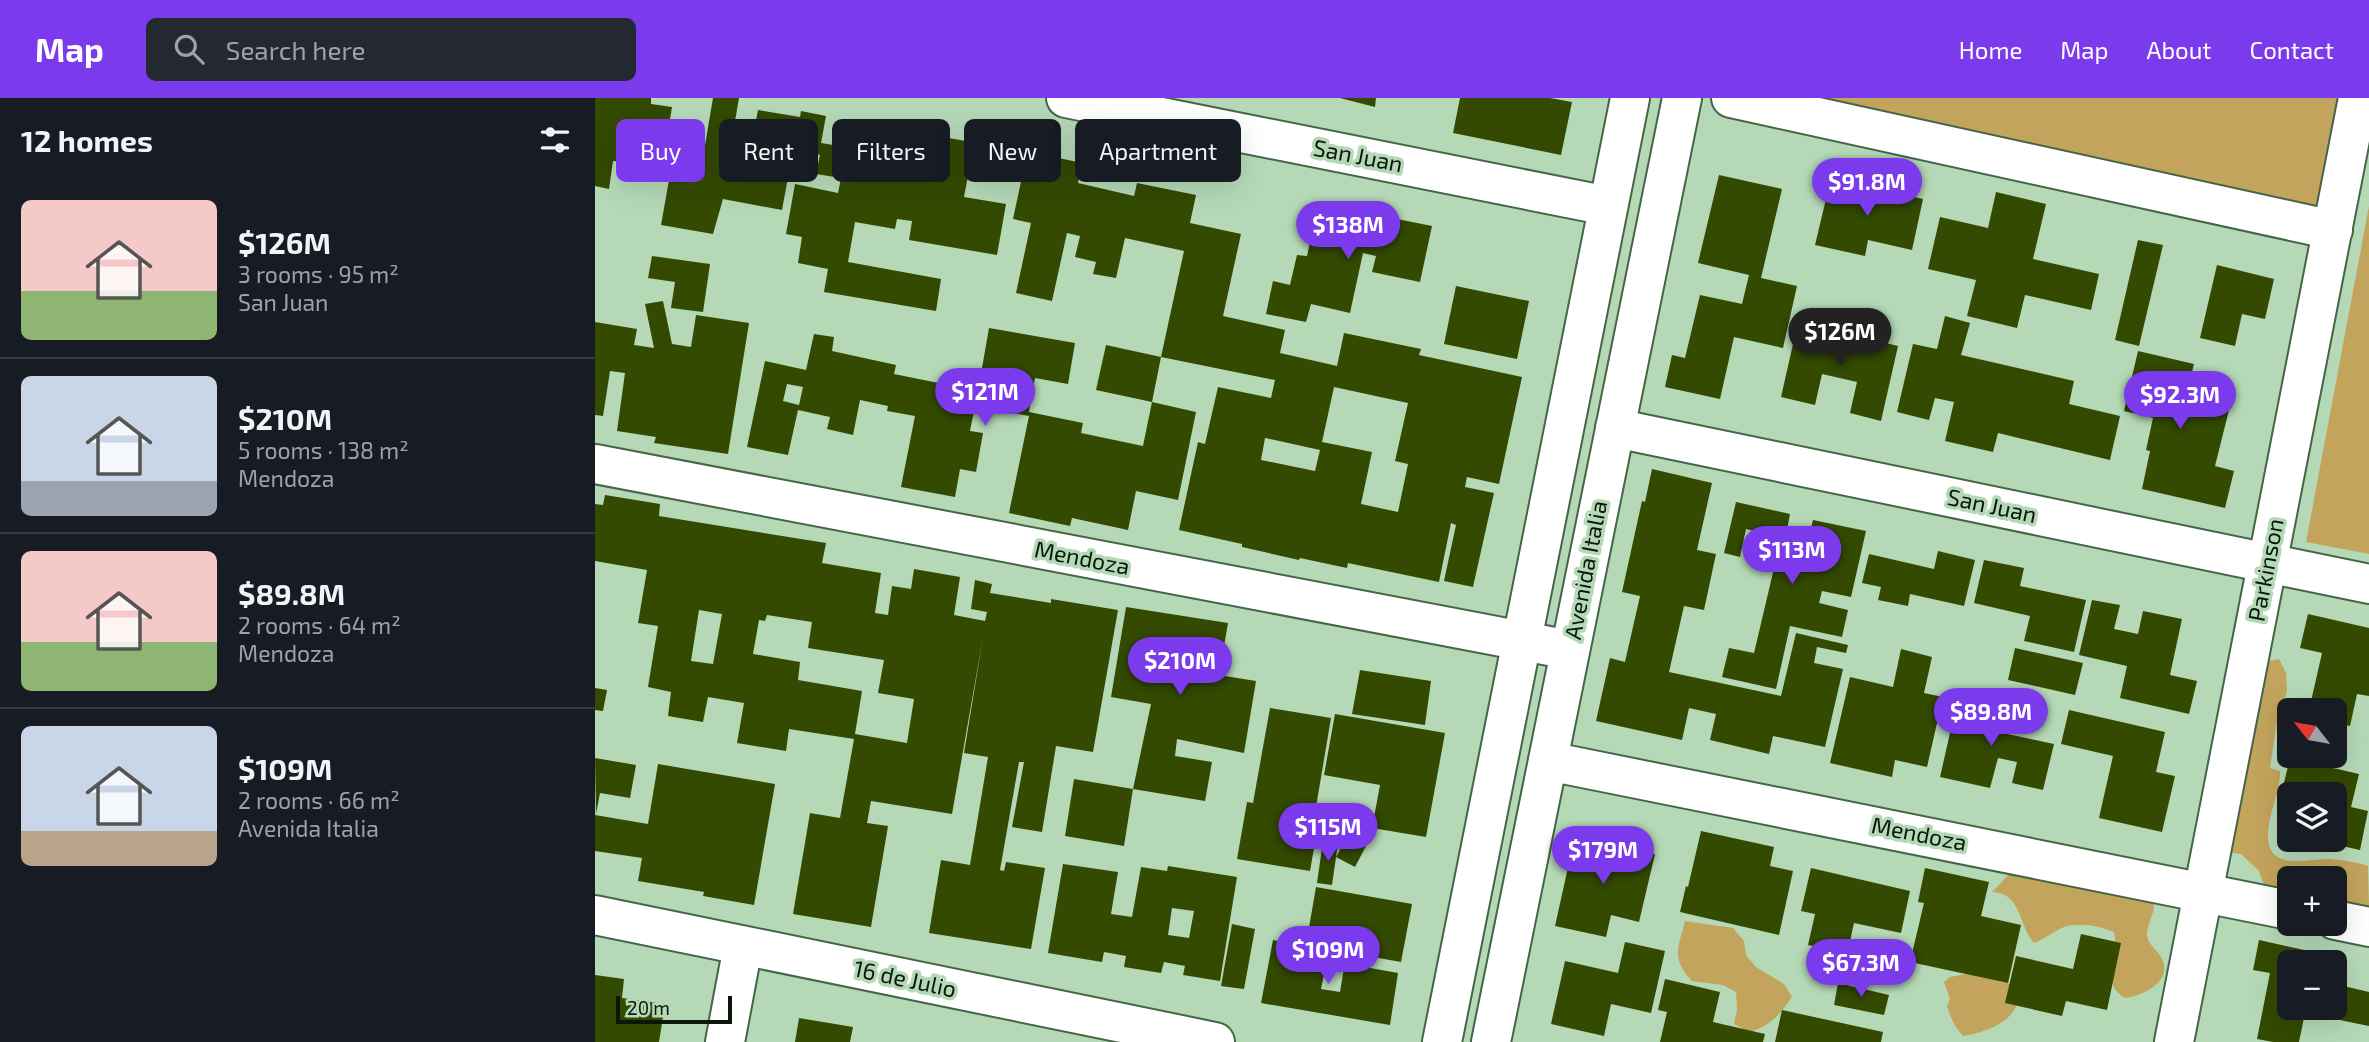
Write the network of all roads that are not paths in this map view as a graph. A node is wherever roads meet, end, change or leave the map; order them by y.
1 (1066, 98) edge
2 (1630, 98) edge
3 (1682, 98) edge
4 (1731, 98) edge
5 (2358, 98) edge
6 (1608, 206) junction
7 (2333, 230) junction
8 (1615, 428) junction
9 (595, 464) edge
10 (2267, 562) junction
11 (2369, 584) edge
12 (1521, 643) junction
13 (1570, 650) junction
14 (1548, 761) junction
15 (2204, 891) junction
16 (2277, 907) edge
17 (595, 915) edge
18 (2347, 922) edge
19 (2369, 927) edge
20 (743, 946) junction
21 (725, 1042) edge
22 (1215, 1042) edge
23 (1442, 1042) edge
24 (1491, 1042) edge
25 (2174, 1042) edge

1 - 6 street, San Juan
2 - 6 street
3 - 8 street, Avenida Italia
4 - 7 street
5 - 7 street, Parkinson
6 - 12 street
7 - 10 street, Parkinson
8 - 10 street, San Juan
8 - 13 street, Avenida Italia
9 - 12 street, Mendoza
10 - 11 street, San Juan
10 - 15 street, Parkinson
12 - 13 street, Mendoza
12 - 23 street
13 - 14 street, Avenida Italia
14 - 15 street, Mendoza
14 - 24 street, Avenida Italia
15 - 16 street, Mendoza
15 - 25 street, Parkinson
17 - 20 street, 16 de Julio
18 - 19 street
20 - 21 street
20 - 22 street, 16 de Julio

